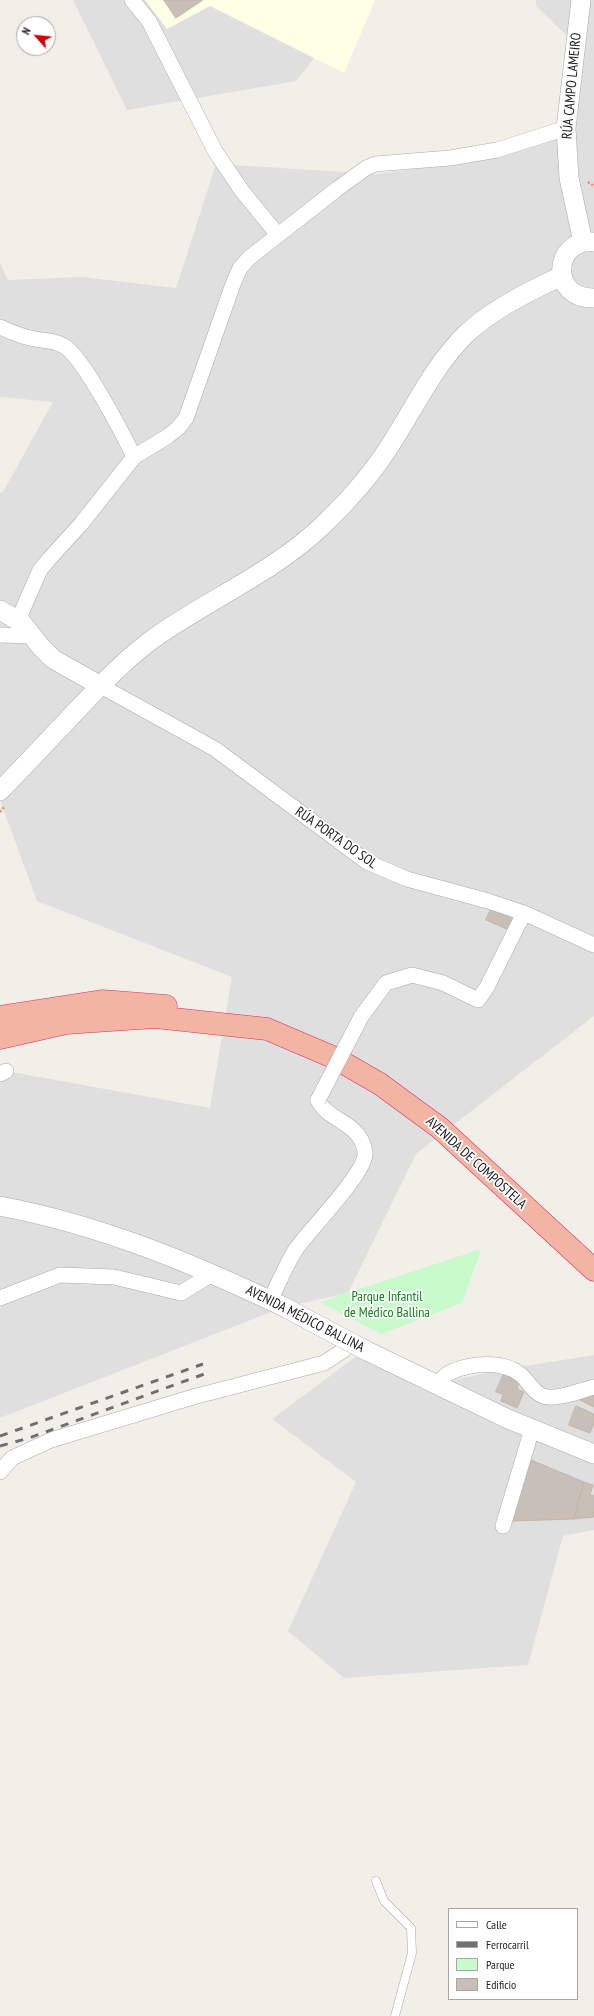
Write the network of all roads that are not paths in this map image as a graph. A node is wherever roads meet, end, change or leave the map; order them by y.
1 (132, 0) edge
2 (581, 0) edge
3 (566, 128) junction
4 (278, 235) junction
5 (589, 242) edge
6 (562, 276) junction
7 (594, 298) edge
8 (0, 327) edge
9 (134, 457) junction
10 (0, 610) edge
11 (18, 620) junction
12 (0, 635) edge
13 (33, 636) junction
14 (101, 686) junction
15 (0, 791) edge
16 (524, 913) junction
17 (594, 945) edge
18 (0, 1017) edge
19 (267, 1029) junction
20 (0, 1038) edge
21 (2, 1206) edge
22 (594, 1270) edge
23 (212, 1274) junction
24 (0, 1298) edge
25 (277, 1304) junction
26 (357, 1346) junction
27 (437, 1384) junction
28 (594, 1387) edge
29 (532, 1429) junction
30 (594, 1454) edge
31 (0, 1472) edge
32 (503, 1526) dead end
33 (376, 1881) dead end
34 (395, 2016) edge

1 - 4 street
2 - 3 street, RÚA CAMPO LAMEIRO
3 - 4 street
3 - 5 street, RÚA CAMPO LAMEIRO
4 - 9 street
5 - 6 street
6 - 7 street
6 - 14 street
8 - 9 street
9 - 11 street
10 - 11 street
11 - 13 street
12 - 13 street
13 - 14 street
14 - 15 street
14 - 16 street, RÚA PORTA DO SOL
16 - 17 street, RÚA PORTA DO SOL
16 - 25 street, bridge
18 - 19 highway
19 - 20 highway, AVENIDA DE COMPOSTELA
19 - 22 highway, AVENIDA DE COMPOSTELA
21 - 23 street, AVENIDA MÉDICO BALLINA
23 - 24 street
23 - 25 street, AVENIDA MÉDICO BALLINA
25 - 26 street, AVENIDA MÉDICO BALLINA, bridge
26 - 27 street, AVENIDA MÉDICO BALLINA
26 - 31 street
27 - 28 street
27 - 29 street, AVENIDA MÉDICO BALLINA
29 - 30 street, AVENIDA MÉDICO BALLINA
29 - 32 street
33 - 34 lane

